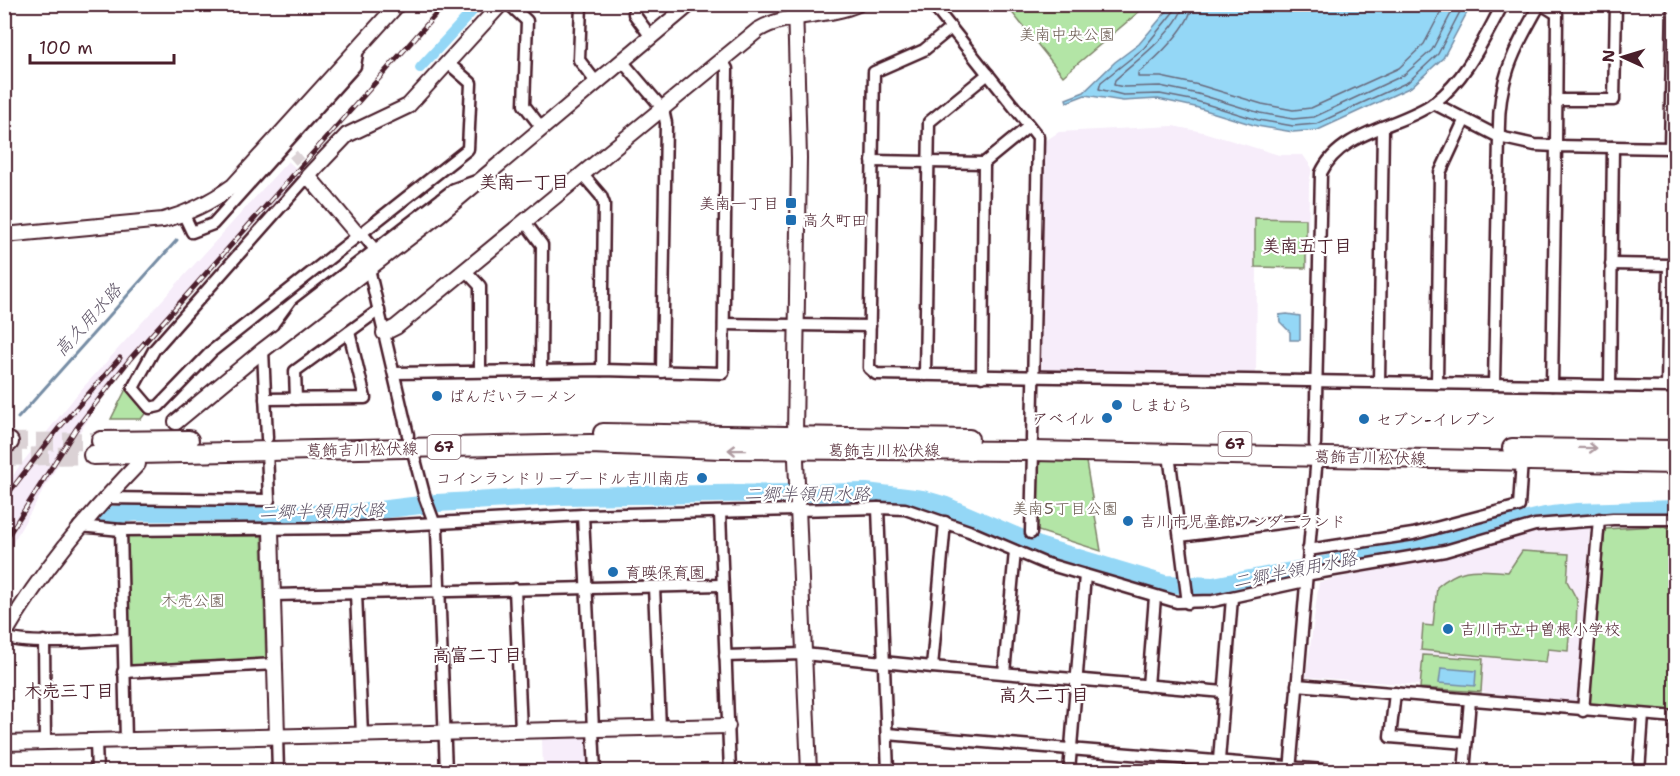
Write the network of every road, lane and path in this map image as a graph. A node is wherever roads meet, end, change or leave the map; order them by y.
1 (398, 4) edge
2 (501, 4) edge
3 (509, 4) edge
4 (581, 4) edge
5 (634, 4) edge
6 (690, 4) edge
7 (858, 4) edge
8 (932, 4) edge
9 (1503, 4) edge
10 (1541, 4) edge
11 (1616, 4) edge
12 (1673, 4) edge
13 (796, 11) edge
14 (951, 28) junction
15 (651, 37) junction
16 (358, 48) junction
17 (722, 60) junction
18 (622, 61) junction
19 (448, 63) junction
20 (988, 74) junction
21 (596, 82) junction
22 (1556, 100) junction
23 (1433, 103) junction
24 (663, 109) junction
25 (1464, 121) junction
26 (1029, 126) junction
27 (541, 127) junction
28 (1383, 128) junction
29 (1498, 137) junction
30 (285, 145) junction
31 (1556, 146) junction
32 (1613, 147) junction
33 (293, 154) tunnel mouth
34 (872, 161) junction
35 (928, 162) junction
36 (984, 163) junction
37 (583, 175) junction
38 (308, 176) junction
39 (484, 178) junction
40 (184, 215) junction
41 (525, 222) junction
42 (4, 234) edge
43 (362, 236) junction
44 (376, 251) junction
45 (1611, 264) junction
46 (369, 269) junction
47 (466, 271) junction
48 (379, 310) junction
49 (724, 324) junction
50 (796, 325) junction
51 (870, 326) junction
52 (349, 332) junction
53 (384, 333) junction
54 (277, 339) junction
55 (1672, 339) edge
56 (263, 350) junction
57 (541, 370) junction
58 (602, 370) junction
59 (480, 371) junction
60 (662, 372) junction
61 (394, 373) junction
62 (925, 375) junction
63 (1035, 376) junction
64 (982, 377) junction
65 (1316, 381) junction
66 (1379, 382) junction
67 (1437, 383) junction
68 (1494, 383) junction
69 (1552, 385) junction
70 (1610, 386) junction
71 (265, 399) junction
72 (296, 399) junction
73 (176, 422) dead end
74 (410, 442) junction
75 (795, 442) junction
76 (267, 444) junction
77 (1033, 446) junction
78 (97, 448) tunnel mouth
79 (1316, 450) junction
80 (1676, 450) edge
81 (1169, 454) junction
82 (1522, 460) junction
83 (138, 464) dead end
84 (1676, 464) edge
85 (105, 498) junction
86 (797, 506) junction
87 (878, 508) junction
88 (720, 513) junction
89 (583, 515) junction
90 (433, 519) junction
91 (1311, 519) junction
92 (1599, 519) junction
93 (1676, 519) edge
94 (945, 522) junction
95 (79, 526) junction
96 (121, 530) junction
97 (271, 530) junction
98 (1031, 533) dead end
99 (1180, 536) junction
100 (1015, 551) junction
101 (1308, 554) junction
102 (1085, 575) junction
103 (1305, 578) junction
104 (722, 585) junction
105 (654, 586) junction
106 (586, 587) junction
107 (515, 589) junction
108 (439, 591) junction
109 (356, 593) junction
110 (274, 595) junction
111 (1155, 597) junction
112 (1232, 598) junction
113 (1188, 603) junction
114 (4, 635) edge
115 (123, 639) junction
116 (45, 641) junction
117 (804, 654) junction
118 (725, 656) junction
119 (884, 663) junction
120 (276, 664) junction
121 (933, 668) junction
122 (123, 672) junction
123 (1004, 673) junction
124 (1076, 680) junction
125 (1148, 686) junction
126 (1297, 686) junction
127 (1224, 692) junction
128 (1395, 693) junction
129 (1470, 699) junction
130 (1583, 711) junction
131 (1643, 715) junction
132 (1676, 717) edge
133 (728, 726) junction
134 (660, 728) junction
135 (593, 729) junction
136 (521, 731) junction
137 (445, 733) junction
138 (887, 734) junction
139 (362, 735) junction
140 (277, 736) junction
141 (126, 740) junction
142 (96, 741) junction
143 (45, 742) junction
144 (4, 743) edge
145 (1466, 743) junction
146 (1071, 748) junction
147 (1219, 760) junction
148 (1290, 769) edge
149 (97, 771) edge
150 (278, 771) edge
151 (447, 771) edge
152 (595, 771) edge
153 (730, 771) edge
154 (809, 771) edge
155 (888, 771) edge
156 (1069, 771) edge
157 (1348, 771) edge
158 (1464, 771) edge
159 (1639, 771) edge

1 - 16 street
2 - 19 street
3 - 27 street
4 - 21 street
5 - 15 street
6 - 15 street
7 - 13 street
8 - 14 street
9 - 23 street
10 - 22 street
10 - 29 street
11 - 22 street
12 - 32 street
13 - 17 street
13 - 50 street
14 - 20 street
14 - 34 street
15 - 18 street
16 - 30 street
16 - 40 street
17 - 24 street
17 - 49 street
18 - 21 street
18 - 24 street
19 - 38 street
19 - 43 street
20 - 26 street
20 - 35 street
21 - 27 street
22 - 31 street
23 - 25 street
23 - 28 street
24 - 37 street
24 - 60 street
25 - 29 street
25 - 67 street
26 - 36 street
26 - 63 street
27 - 39 street
28 - 65 street
28 - 66 street
29 - 31 street
29 - 68 street
30 - 33 street
30 - 40 street
31 - 32 street
31 - 69 street
32 - 45 street
34 - 35 street
34 - 51 street
35 - 36 street
35 - 62 street
36 - 64 street
37 - 41 street
37 - 58 street
38 - 43 street
38 - 43 street
39 - 44 street
39 - 46 street
40 - 42 street
41 - 47 street
41 - 57 street
43 - 44 street
44 - 54 street
45 - 55 street
45 - 70 street
46 - 48 street
46 - 54 street
47 - 53 street
47 - 59 street
48 - 52 street
48 - 53 street
49 - 50 street
49 - 60 street
50 - 51 street
50 - 75 street
51 - 62 street
52 - 72 street
52 - 72 street
53 - 61 street
54 - 56 street
55 - 70 street
56 - 71 street
56 - 73 street
57 - 58 street
57 - 59 street
58 - 60 street
59 - 61 street
61 - 74 street
62 - 64 street
63 - 64 street
63 - 65 street
63 - 77 street
65 - 66 street
65 - 79 street
66 - 67 street
67 - 68 street
68 - 69 street
69 - 70 street
71 - 72 street
71 - 76 street
74 - 75 main road, 葛飾吉川松伏線 / 67
74 - 76 main road, 葛飾吉川松伏線 / 67
74 - 90 street
75 - 77 main road, 葛飾吉川松伏線 / 67
75 - 86 street
76 - 78 main road, 葛飾吉川松伏線 / 67
76 - 85 street
77 - 79 main road, 葛飾吉川松伏線 / 67
77 - 81 main road, 葛飾吉川松伏線 / 67
77 - 98 street
79 -> 80 main road, 葛飾吉川松伏線 / 67
79 - 81 main road, 葛飾吉川松伏線 / 67
79 - 82 main road, 葛飾吉川松伏線 / 67
79 - 91 street
81 - 99 street
82 - 84 main road, 葛飾吉川松伏線 / 67
82 - 101 street
83 - 85 street
85 - 95 street
86 - 87 street
86 - 88 street
86 - 117 street
87 - 94 street
87 - 119 street
88 - 89 street
88 - 104 street
89 - 90 street
89 - 106 street
90 - 97 street
90 - 108 street
91 - 99 street
91 - 101 street
92 - 93 street
92 - 103 street
92 - 130 street
94 - 100 street
94 - 121 street
95 - 96 street
95 - 114 street
96 - 97 street
96 - 115 street
97 - 110 street
99 - 113 street
100 - 102 street
100 - 123 street
101 - 103 street
102 - 111 street
102 - 124 street
103 - 112 street
103 - 126 street
104 - 105 street
104 - 118 street
105 - 106 street
105 - 134 street
106 - 107 street
106 - 135 street
107 - 108 street
107 - 136 street
108 - 109 street
108 - 137 street
109 - 110 street
109 - 139 street
110 - 120 street
111 - 113 street
111 - 125 street
112 - 113 street
112 - 127 street
114 - 116 street
115 - 116 street
115 - 122 street
116 - 143 street
117 - 118 street
117 - 119 street
117 - 154 street
118 - 133 street
119 - 121 street
119 - 138 street
120 - 122 street
120 - 140 street
121 - 123 street
122 - 141 street
123 - 124 street
124 - 125 street
124 - 146 street
125 - 127 street
126 - 128 street
126 - 148 street
127 - 147 street
128 - 129 street
128 - 145 street
129 - 130 street
129 - 145 street
130 - 131 street
131 - 132 street
131 - 159 street
133 - 134 street
133 - 153 street
134 - 135 street
135 - 136 street
135 - 152 street
136 - 137 street
137 - 139 street
137 - 151 street
138 - 146 street
138 - 155 street
139 - 140 street
140 - 141 street
140 - 150 street
141 - 142 street
142 - 143 street
142 - 149 street
143 - 144 street
145 - 158 street
146 - 147 street
146 - 156 street
147 - 148 street
148 - 157 street

